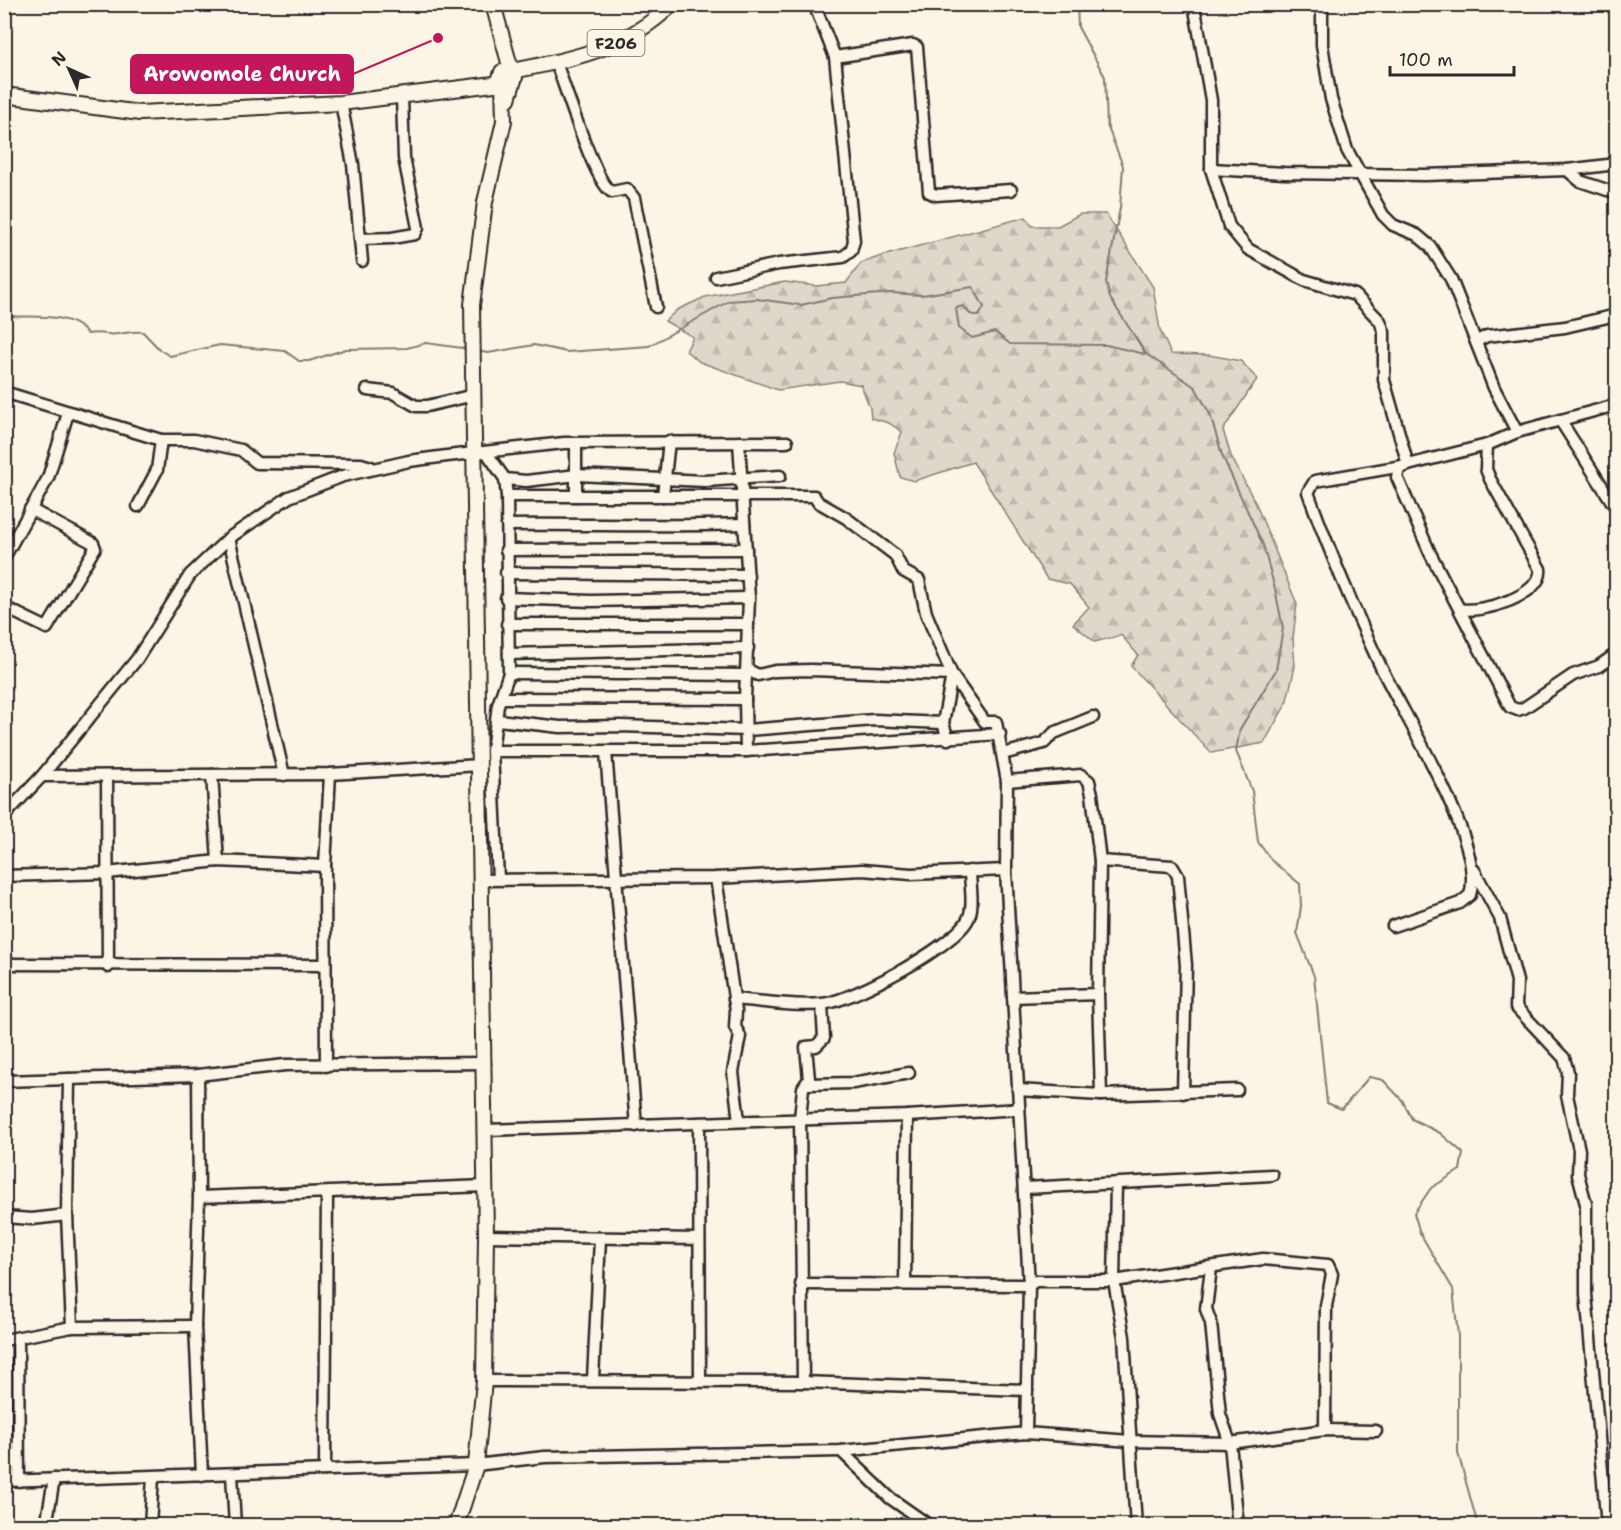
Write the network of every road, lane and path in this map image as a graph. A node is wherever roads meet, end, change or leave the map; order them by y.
1 (493, 4) edge
2 (672, 4) edge
3 (814, 4) edge
4 (1194, 4) edge
5 (1322, 4) edge
6 (835, 57) junction
7 (554, 63) junction
8 (507, 77) junction
9 (4, 95) edge
10 (402, 97) junction
11 (341, 103) junction
12 (1617, 164) edge
13 (1211, 169) junction
14 (1567, 170) junction
15 (1361, 173) junction
16 (1011, 190) dead end
17 (1617, 193) edge
18 (361, 239) junction
19 (362, 261) dead end
20 (716, 277) dead end
21 (657, 307) dead end
22 (1617, 315) edge
23 (1476, 341) junction
24 (367, 390) dead end
25 (4, 392) edge
26 (474, 395) junction
27 (1617, 405) edge
28 (68, 413) junction
29 (1560, 420) junction
30 (1517, 432) junction
31 (161, 441) junction
32 (669, 441) junction
33 (739, 442) junction
34 (787, 442) dead end
35 (576, 444) junction
36 (1487, 445) junction
37 (481, 454) junction
38 (1408, 465) junction
39 (377, 469) junction
40 (577, 475) junction
41 (780, 476) dead end
42 (742, 477) junction
43 (505, 479) junction
44 (663, 479) junction
45 (742, 495) junction
46 (507, 496) junction
47 (576, 496) junction
48 (663, 496) junction
49 (138, 506) dead end
50 (1617, 508) edge
51 (30, 509) junction
52 (744, 524) junction
53 (507, 525) junction
54 (230, 538) junction
55 (746, 549) junction
56 (506, 550) junction
57 (4, 558) edge
58 (506, 573) junction
59 (748, 575) junction
60 (506, 598) junction
61 (749, 598) junction
62 (4, 607) edge
63 (1460, 609) junction
64 (1473, 612) junction
65 (1467, 623) junction
66 (507, 624) junction
67 (748, 624) junction
68 (748, 648) junction
69 (509, 654) junction
70 (1617, 654) edge
71 (509, 673) junction
72 (746, 675) junction
73 (952, 675) junction
74 (502, 698) junction
75 (745, 699) junction
76 (1093, 717) dead end
77 (498, 720) junction
78 (943, 723) junction
79 (747, 730) junction
80 (1000, 734) junction
81 (948, 739) junction
82 (492, 751) junction
83 (746, 751) junction
84 (606, 752) junction
85 (1003, 754) junction
86 (480, 765) junction
87 (330, 774) junction
88 (212, 775) junction
89 (284, 775) junction
90 (42, 776) junction
91 (108, 776) junction
92 (1006, 782) junction
93 (4, 816) edge
94 (218, 861) junction
95 (1100, 861) junction
96 (325, 866) junction
97 (1006, 870) junction
98 (1473, 870) junction
99 (970, 871) junction
100 (107, 873) junction
101 (4, 876) edge
102 (716, 878) junction
103 (498, 879) junction
104 (482, 880) junction
105 (617, 880) junction
106 (1393, 926) dead end
107 (4, 964) edge
108 (325, 965) junction
109 (108, 967) junction
110 (1098, 994) junction
111 (1013, 997) junction
112 (734, 999) junction
113 (822, 1005) junction
114 (485, 1063) junction
115 (326, 1066) junction
116 (909, 1073) dead end
117 (198, 1075) junction
118 (69, 1079) junction
119 (4, 1081) edge
120 (807, 1084) junction
121 (1018, 1090) junction
122 (1237, 1090) dead end
123 (1182, 1093) junction
124 (1101, 1095) junction
125 (1019, 1109) junction
126 (907, 1116) junction
127 (800, 1119) junction
128 (740, 1121) junction
129 (699, 1123) junction
130 (636, 1126) junction
131 (486, 1130) junction
132 (1272, 1175) dead end
133 (1116, 1184) junction
134 (486, 1186) junction
135 (1024, 1188) junction
136 (327, 1193) junction
137 (199, 1197) junction
138 (67, 1215) junction
139 (4, 1217) edge
140 (486, 1236) junction
141 (600, 1239) junction
142 (699, 1239) junction
143 (1211, 1268) junction
144 (1114, 1281) junction
145 (801, 1284) junction
146 (905, 1284) junction
147 (1029, 1286) junction
148 (195, 1326) junction
149 (72, 1327) junction
150 (18, 1339) junction
151 (4, 1340) edge
152 (593, 1379) junction
153 (484, 1381) junction
154 (700, 1381) junction
155 (803, 1382) junction
156 (1027, 1390) junction
157 (1325, 1430) junction
158 (1376, 1431) dead end
159 (1026, 1433) junction
160 (1130, 1441) junction
161 (1230, 1443) junction
162 (841, 1451) junction
163 (476, 1465) junction
164 (325, 1470) junction
165 (232, 1474) junction
166 (202, 1475) junction
167 (153, 1477) junction
168 (54, 1479) junction
169 (4, 1481) edge
170 (19, 1481) junction
171 (46, 1526) edge
172 (150, 1526) edge
173 (235, 1526) edge
174 (456, 1526) edge
175 (930, 1526) edge
176 (1136, 1526) edge
177 (1238, 1526) edge
178 (1607, 1526) edge

1 - 8 main road
2 - 7 main road, F206
3 - 6 street
4 - 13 street
5 - 15 street
6 - 16 street
6 - 20 street
7 - 8 main road, F206
7 - 21 street
8 - 10 main road, F206
8 - 26 main road
9 - 11 main road, F206
10 - 11 main road, F206
10 - 18 street
11 - 18 street
12 - 14 street
13 - 15 street
13 - 38 street
14 - 15 street
14 - 17 street
15 - 23 street
18 - 19 street
22 - 23 street
23 - 30 street
24 - 26 street
25 - 28 street
26 - 37 main road
27 - 29 street
28 - 31 street
28 - 51 street
29 - 30 street
29 - 50 street
30 - 36 street
31 - 39 street
31 - 49 street
32 - 33 street
32 - 35 street
32 - 44 street
33 - 34 street
33 - 42 street
35 - 37 street
35 - 40 street
36 - 38 street
36 - 64 street
37 - 39 street
37 - 43 street
37 - 86 main road
38 - 63 street
38 - 98 street
39 - 54 street
40 - 43 street
40 - 44 street
40 - 47 street
41 - 42 street
42 - 44 street
42 - 45 street
43 - 46 street
44 - 48 street
45 - 48 street
45 - 52 street
45 - 73 street
46 - 47 street
46 - 53 street
47 - 48 street
51 - 57 street
51 - 62 street
52 - 53 street
52 - 55 street
53 - 56 street
54 - 89 street
54 - 90 street
55 - 56 street
55 - 59 street
56 - 58 street
58 - 59 street
58 - 60 street
59 - 61 street
60 - 61 street
60 - 66 street
61 - 67 street
63 - 64 street
63 - 65 street
64 - 65 street
65 - 70 street
66 - 67 street
66 - 69 street
67 - 68 street
68 - 69 street
68 - 72 street
69 - 71 street
71 - 72 street
71 - 74 street
72 - 73 street
72 - 75 street
73 - 78 street
73 - 80 street
74 - 75 street
74 - 77 street
75 - 79 street
76 - 85 street
77 - 79 street
77 - 82 street
78 - 79 street
78 - 81 street
79 - 83 street
80 - 81 street
80 - 85 street
81 - 83 street
82 - 84 street
82 - 103 street
83 - 84 street
84 - 105 street
85 - 92 street
86 - 87 street
86 - 104 main road
87 - 89 street
87 - 96 street
88 - 89 street
88 - 91 street
88 - 94 street
90 - 91 street
90 - 93 street
91 - 100 street
92 - 95 street
92 - 97 street
94 - 96 street
94 - 100 street
95 - 110 street
95 - 123 street
96 - 108 street
97 - 99 street
97 - 111 street
98 - 106 street
98 - 178 street
99 - 102 street
99 - 113 street
100 - 101 street
100 - 109 street
102 - 105 street
102 - 112 street
103 - 104 street
103 - 105 street
104 - 114 main road
105 - 130 street
107 - 109 street
108 - 109 street
108 - 115 street
110 - 111 street
110 - 124 street
111 - 121 street
112 - 113 street
112 - 128 street
113 - 120 street
114 - 115 street
114 - 131 main road
115 - 117 street
116 - 120 street
117 - 118 street
117 - 137 street
118 - 119 street
118 - 138 street
120 - 127 street
121 - 124 street
121 - 125 street
122 - 123 street
123 - 124 street
125 - 126 street
125 - 135 street
126 - 127 street
126 - 146 street
127 - 128 street
127 - 145 street
128 - 129 street
129 - 130 street
129 - 142 street
130 - 131 street
131 - 134 main road
132 - 133 street
133 - 135 street
133 - 144 street
134 - 136 street
134 - 140 main road
135 - 147 street
136 - 137 street
136 - 164 street
137 - 148 street
138 - 139 street
138 - 149 street
140 - 141 street
140 - 153 main road
141 - 142 street
141 - 152 street
142 - 154 street
143 - 144 street
143 - 157 street
143 - 161 street
144 - 147 street
144 - 160 street
145 - 146 street
145 - 155 street
146 - 147 street
147 - 156 street
148 - 149 street
148 - 166 street
149 - 150 street
150 - 151 street
150 - 170 street
152 - 153 street
152 - 154 street
153 - 163 main road
154 - 155 street
155 - 156 street
156 - 159 street
157 - 158 street
157 - 161 street
159 - 160 street
159 - 162 street
160 - 161 street
160 - 176 street
161 - 177 street
162 - 163 street
162 - 175 street
163 - 164 street
163 - 174 main road
164 - 165 street
165 - 166 street
165 - 173 street
166 - 167 street
167 - 168 street
167 - 172 street
168 - 170 street
168 - 171 street
169 - 170 street

